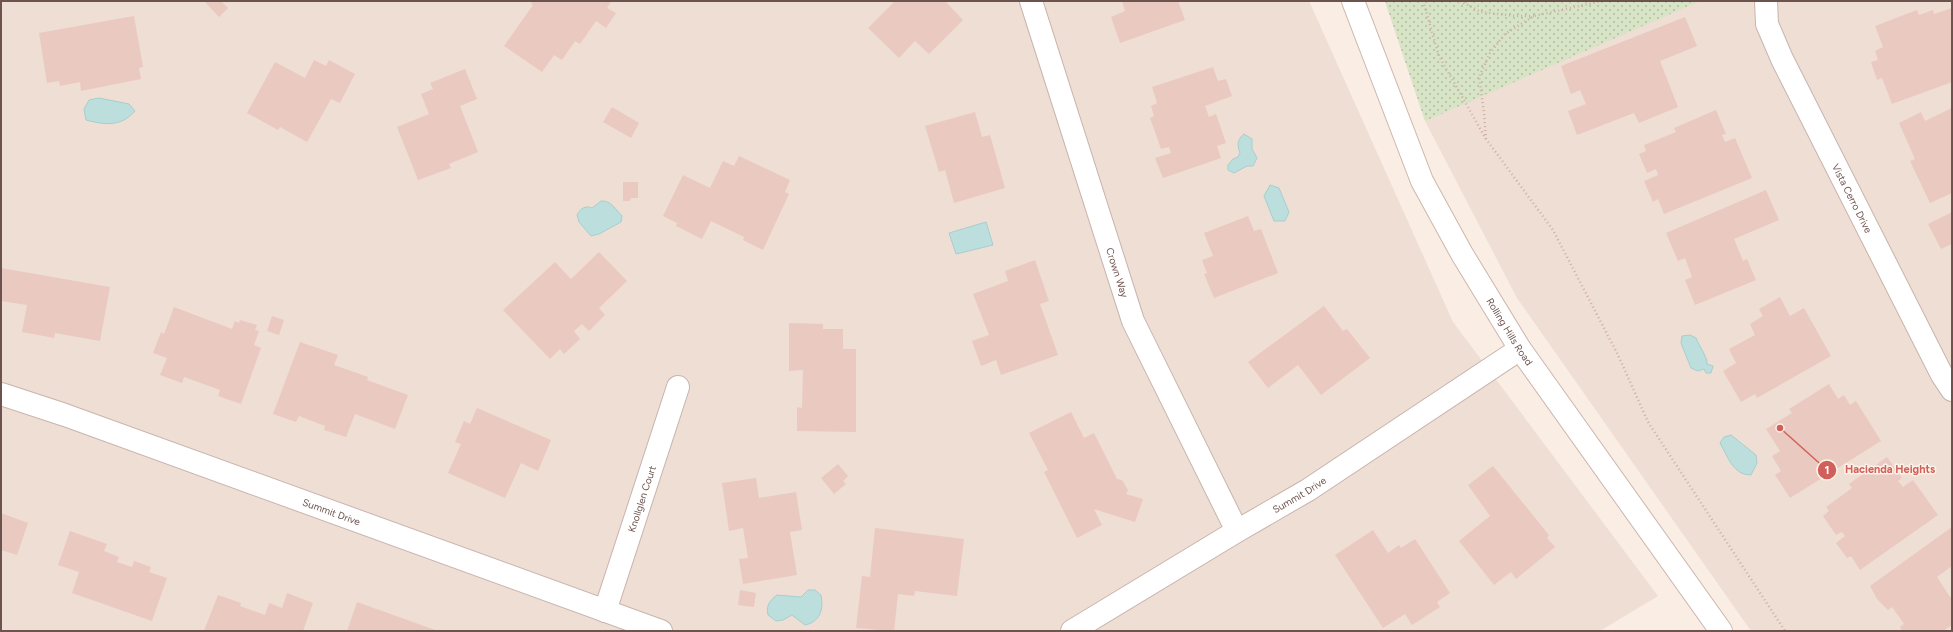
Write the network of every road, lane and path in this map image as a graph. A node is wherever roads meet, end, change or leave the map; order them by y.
1 (1031, 1) edge
2 (1353, 1) edge
3 (1423, 1) edge
4 (1460, 1) edge
5 (1602, 1) edge
6 (1766, 1) edge
7 (1534, 16) junction
8 (1486, 139) junction
9 (1520, 349) junction
10 (678, 387) dead end
11 (1952, 390) edge
12 (1, 394) edge
13 (1237, 531) junction
14 (605, 610) junction
15 (661, 631) edge
16 (1072, 631) edge
17 (1721, 631) edge
18 (1785, 631) edge

1 - 13 street, Crown Way
2 - 9 street, Rolling Hills Road
3 - 8 path
4 - 7 path
5 - 7 path
6 - 11 street, Vista Cerro Drive
7 - 8 path
8 - 18 path
9 - 13 street, Summit Drive
9 - 17 street, Rolling Hills Road
10 - 14 street, Knollglen Court
12 - 14 street, Summit Drive
13 - 16 street, Summit Drive
14 - 15 street, Summit Drive

